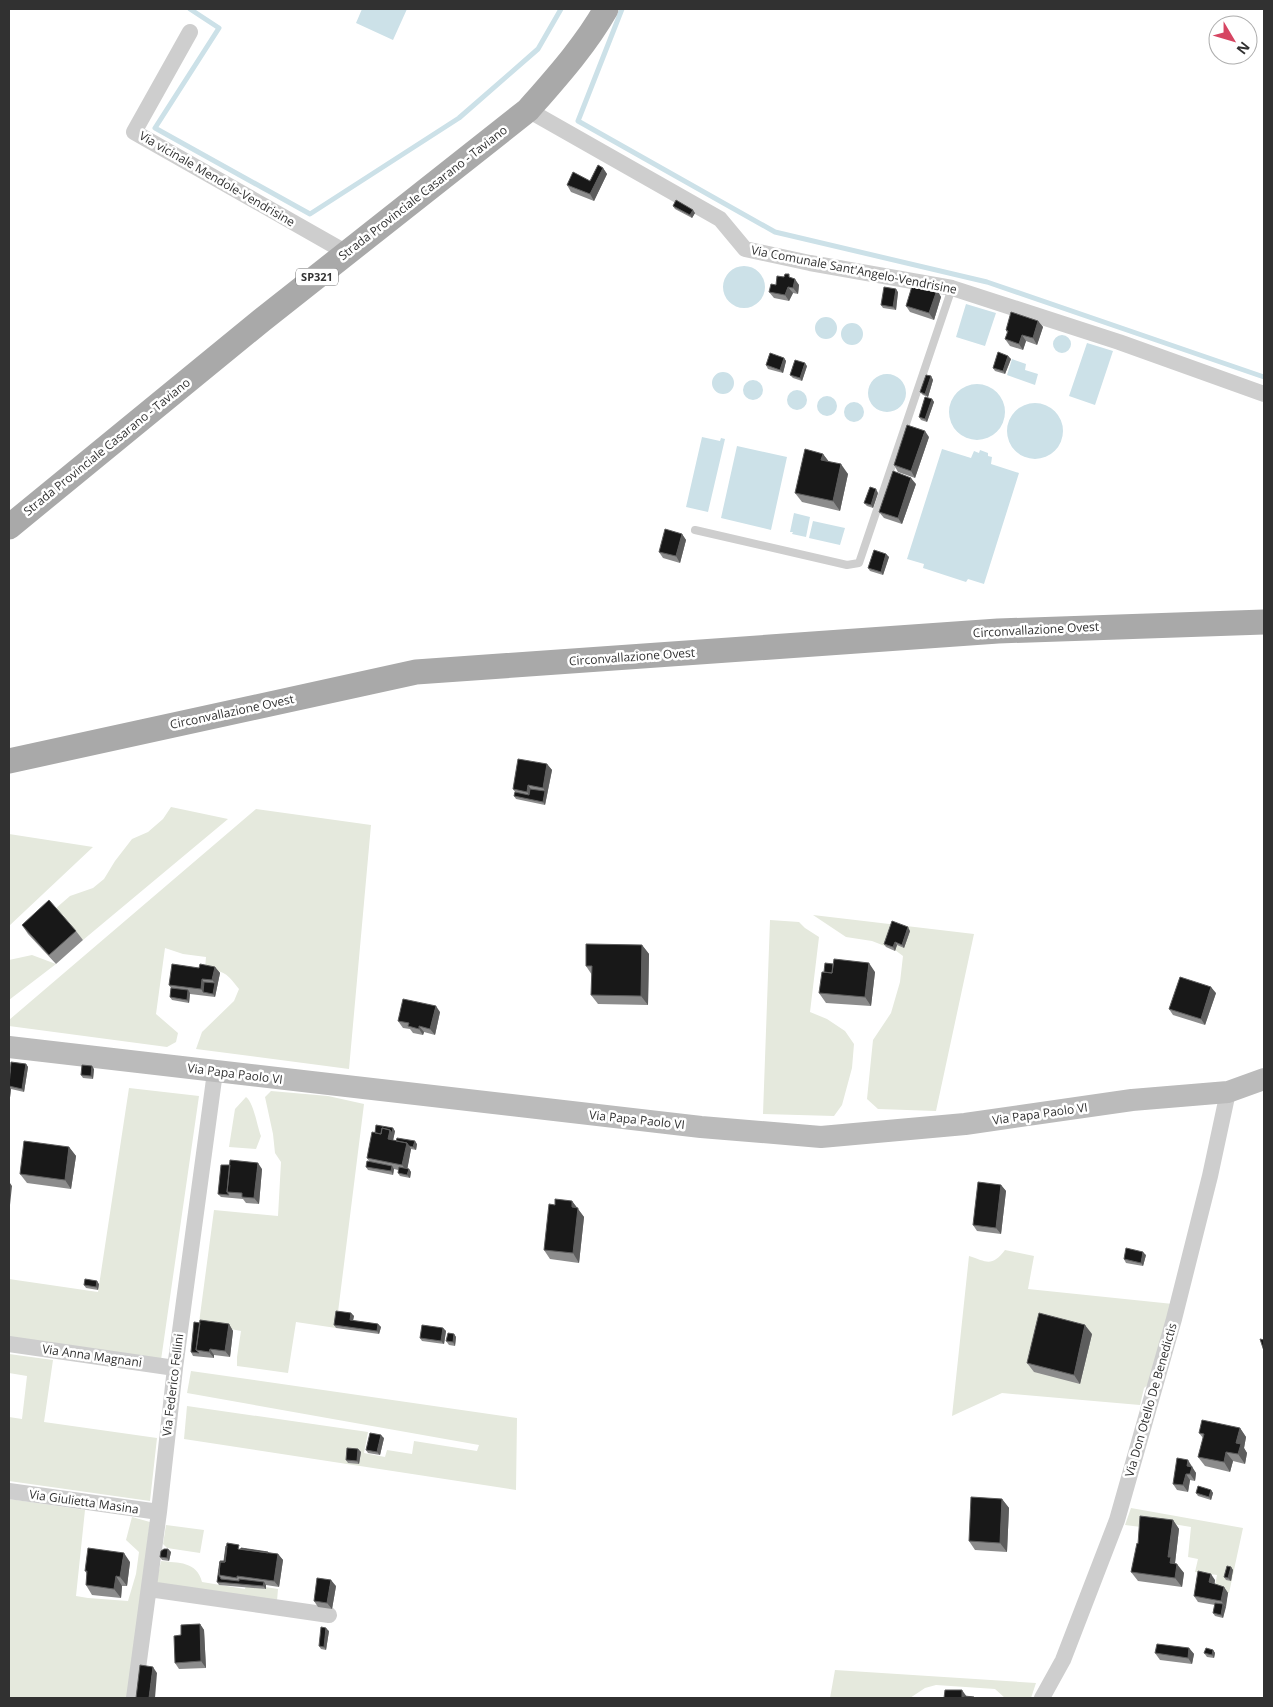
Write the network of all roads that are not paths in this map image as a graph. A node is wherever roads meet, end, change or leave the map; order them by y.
1 (606, 9) edge
2 (190, 32) dead end
3 (528, 110) junction
4 (347, 253) junction
5 (952, 288) junction
6 (1264, 394) edge
7 (9, 527) edge
8 (696, 530) dead end
9 (1264, 622) edge
10 (9, 761) edge
11 (9, 1047) edge
12 (215, 1072) junction
13 (1264, 1076) edge
14 (1228, 1092) junction
15 (9, 1344) edge
16 (175, 1368) junction
17 (9, 1491) edge
18 (159, 1512) junction
19 (149, 1589) junction
20 (329, 1615) dead end
21 (134, 1698) edge
22 (1042, 1698) edge

1 - 3 main road, Strada Provinciale Casarano - Taviano / SP321
2 - 4 street, Via vicinale Mendole-Vendrisine
3 - 4 main road, Strada Provinciale Casarano - Taviano / SP321
3 - 5 street, Via Comunale Sant'Angelo-Vendrisine
4 - 7 main road, Strada Provinciale Casarano - Taviano / SP321
5 - 6 street, Via Comunale Sant'Angelo-Vendrisine
5 - 8 lane
9 - 10 main road, Circonvallazione Ovest
11 - 12 street, Via Papa Paolo VI
12 - 14 street, Via Papa Paolo VI
12 - 16 street, Via Federico Fellini
13 - 14 street, Via Papa Paolo VI
14 - 22 street, Via Don Otello De Benedictis
15 - 16 street, Via Anna Magnani
16 - 18 street, Via Federico Fellini
17 - 18 street, Via Giulietta Masina
18 - 19 street, Via Federico Fellini
19 - 20 street
19 - 21 street, Via Federico Fellini

